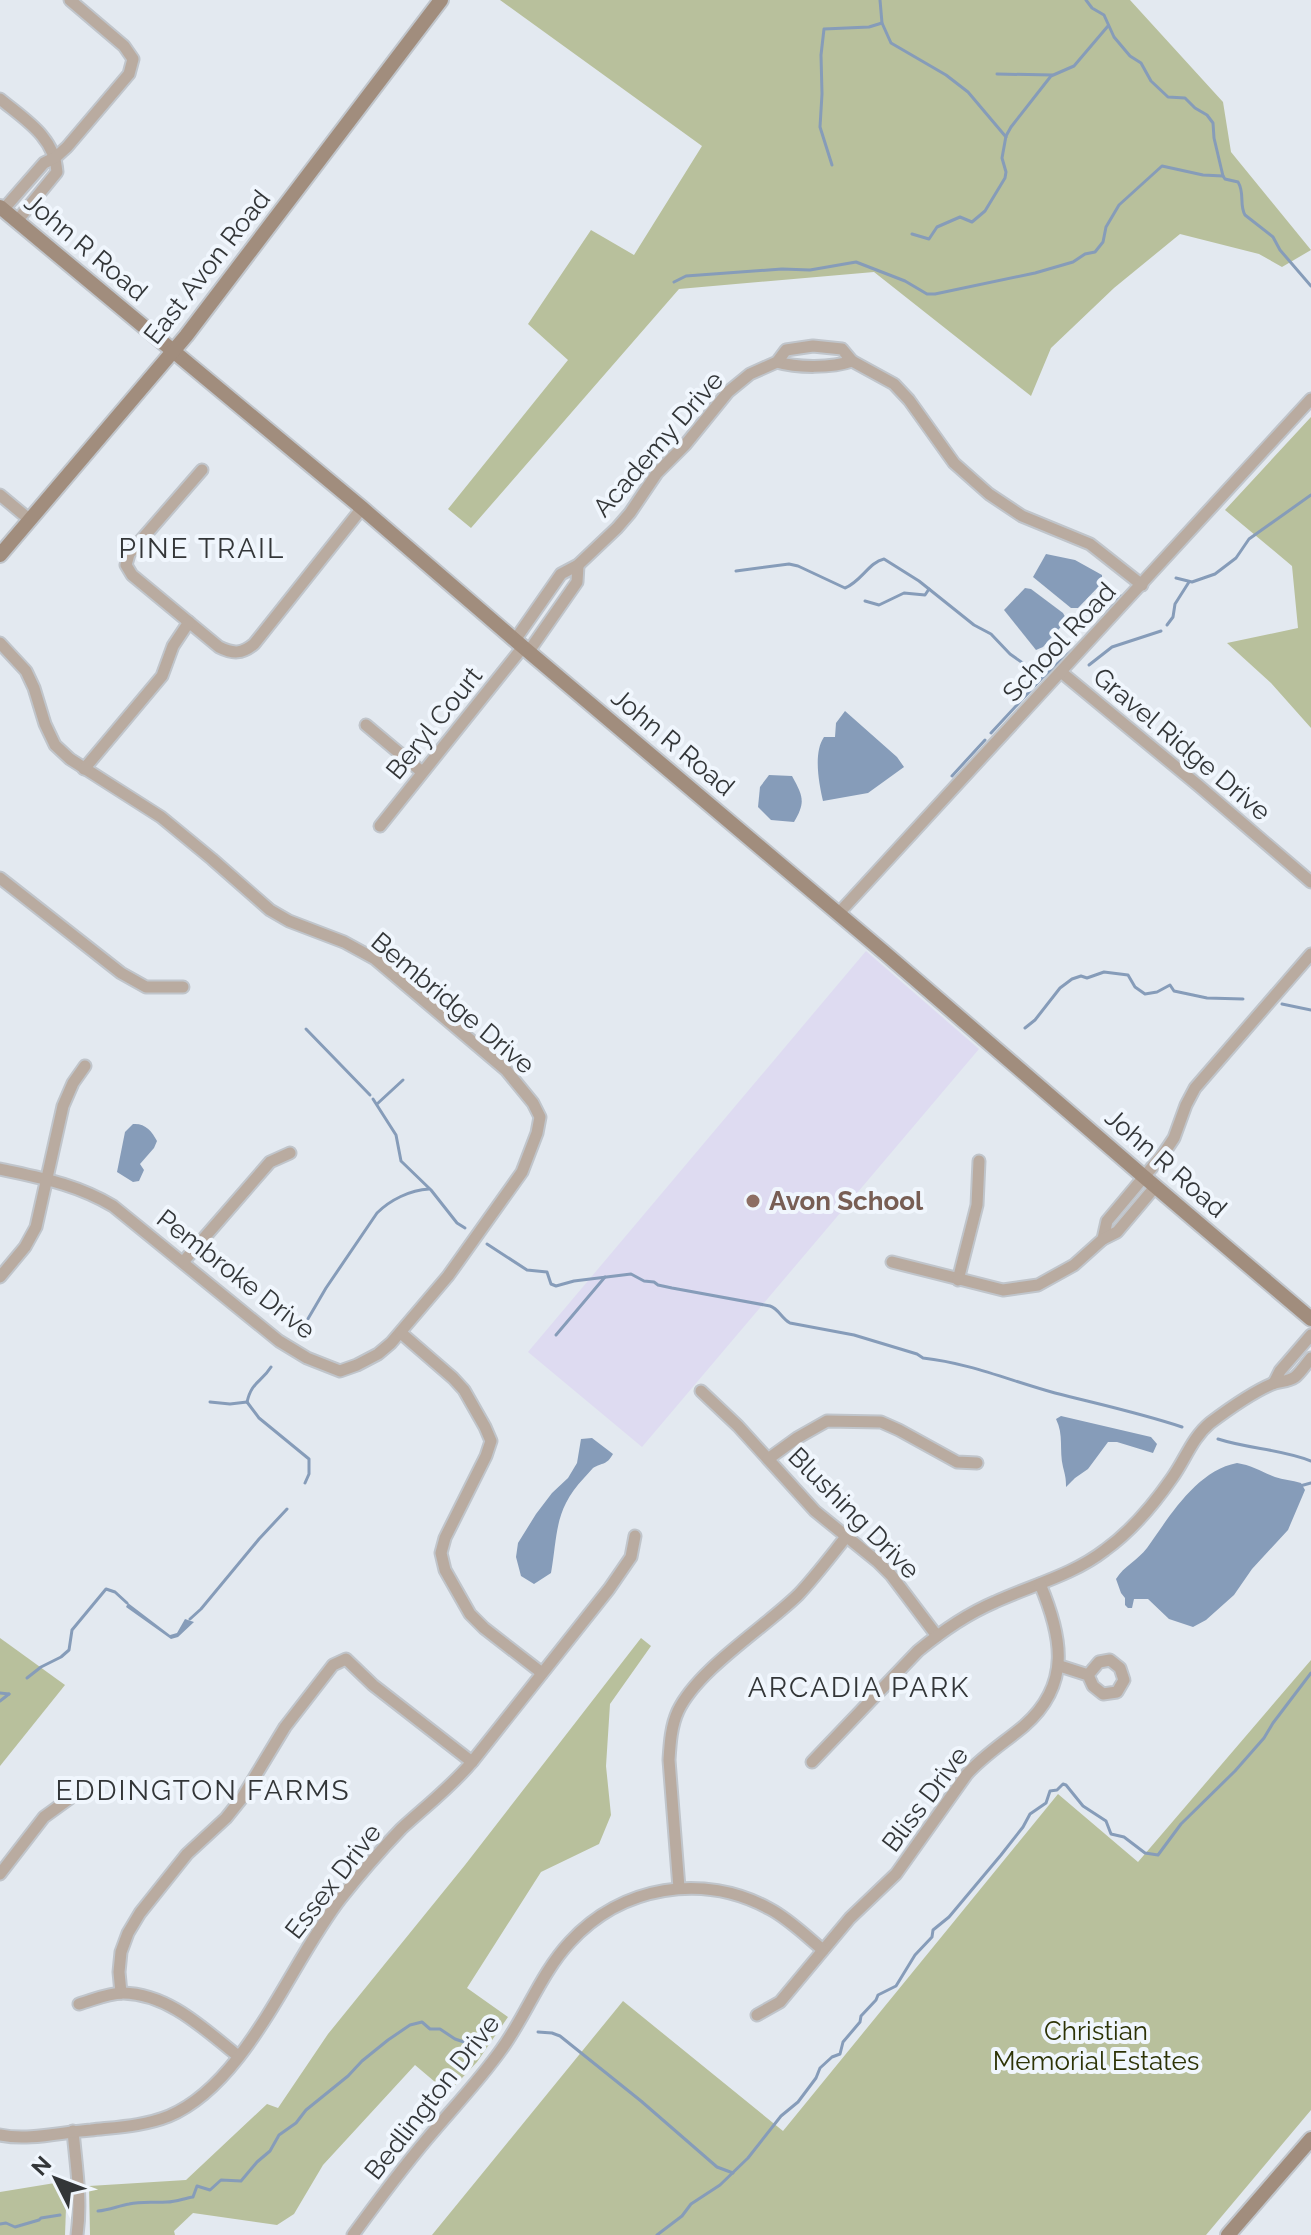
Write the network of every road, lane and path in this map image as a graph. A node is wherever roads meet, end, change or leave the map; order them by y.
1 (70, 0) edge
2 (441, 0) edge
3 (0, 99) edge
4 (56, 157) junction
5 (2, 208) edge
6 (17, 221) junction
7 (173, 351) junction
8 (852, 361) junction
9 (777, 362) junction
10 (1311, 399) edge
11 (202, 470) dead end
12 (0, 495) edge
13 (362, 508) junction
14 (30, 520) junction
15 (0, 555) edge
16 (578, 565) junction
17 (1142, 585) junction
18 (189, 622) junction
19 (0, 643) edge
20 (522, 646) junction
21 (1061, 672) junction
22 (366, 725) dead end
23 (84, 769) junction
24 (422, 772) junction
25 (380, 826) dead end
26 (0, 878) edge
27 (1311, 882) edge
28 (839, 913) junction
29 (1311, 954) edge
30 (183, 987) dead end
31 (85, 1066) dead end
32 (290, 1153) dead end
33 (979, 1161) dead end
34 (0, 1169) edge
35 (1143, 1176) junction
36 (47, 1179) junction
37 (1155, 1187) junction
38 (1103, 1239) junction
39 (184, 1261) junction
40 (892, 1262) dead end
41 (0, 1277) edge
42 (958, 1280) junction
43 (1311, 1319) edge
44 (401, 1333) junction
45 (1311, 1335) edge
46 (1311, 1358) edge
47 (1274, 1383) junction
48 (701, 1391) dead end
49 (768, 1459) junction
50 (977, 1463) dead end
51 (635, 1536) dead end
52 (846, 1537) junction
53 (1040, 1584) junction
54 (937, 1636) junction
55 (1060, 1666) junction
56 (542, 1673) junction
57 (1088, 1675) dead end
58 (472, 1762) junction
59 (812, 1762) dead end
60 (73, 1796) dead end
61 (0, 1874) edge
62 (679, 1888) junction
63 (823, 1950) junction
64 (121, 1993) junction
65 (79, 2004) dead end
66 (757, 2015) dead end
67 (238, 2056) junction
68 (73, 2131) junction
69 (0, 2135) edge
70 (1311, 2139) edge
71 (77, 2235) edge
72 (353, 2235) edge
73 (1228, 2235) edge

1 - 4 street
2 - 7 main road, East Avon Road
3 - 4 street
4 - 5 street
4 - 6 street
5 - 6 main road, John R Road
6 - 7 main road, John R Road
7 - 13 main road, John R Road
7 - 14 main road, East Avon Road
8 - 9 street
8 - 9 street, Academy Drive
8 - 17 street, Academy Drive
9 - 16 street, Academy Drive
10 - 17 street, School Road
11 - 18 street
12 - 14 street
13 - 18 street
13 - 20 main road, John R Road
14 - 15 main road, East Avon Road
16 - 20 street, Academy Drive
16 - 20 street, Academy Drive
17 - 21 street, School Road
18 - 23 street
19 - 23 street, Bembridge Drive
20 - 24 street, Beryl Court
20 - 28 main road, John R Road
21 - 27 street, Gravel Ridge Drive
21 - 28 street, School Road
22 - 24 street
23 - 44 street, Bembridge Drive
24 - 25 street, Beryl Court
26 - 30 street
28 - 35 main road, John R Road
29 - 35 street
31 - 36 street
32 - 39 street
33 - 42 street
34 - 36 street, Pembroke Drive
35 - 37 main road, John R Road
35 - 38 street
36 - 39 street, Pembroke Drive
36 - 41 street
37 - 38 street
37 - 43 main road, John R Road
38 - 42 street
39 - 44 street, Pembroke Drive
40 - 42 street
44 - 56 street
45 - 47 street
46 - 47 street
47 - 53 street
48 - 49 street, Blushing Drive
49 - 50 street
49 - 52 street, Blushing Drive
51 - 56 street, Essex Drive
52 - 54 street, Blushing Drive
52 - 62 street
53 - 54 street
53 - 55 street
54 - 59 street
55 - 57 street
55 - 63 street, Bliss Drive
56 - 58 street, Essex Drive
58 - 64 street
58 - 67 street, Essex Drive
60 - 61 street
62 - 63 street, Bedlington Drive
62 - 72 street, Bedlington Drive
63 - 66 street, Bliss Drive
64 - 65 street
64 - 67 street
67 - 68 street, Essex Drive
68 - 69 street, Essex Drive
68 - 71 street
70 - 73 main road

